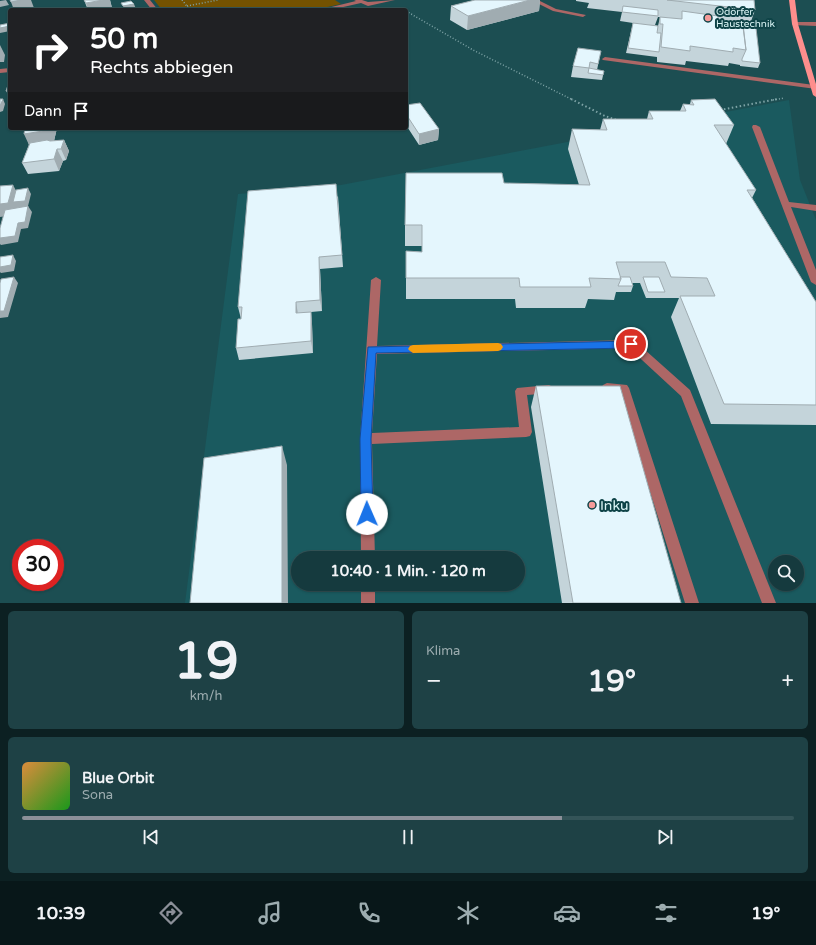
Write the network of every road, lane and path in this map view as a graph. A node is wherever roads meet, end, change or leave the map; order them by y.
1 (147, 0) edge
2 (182, 0) edge
3 (218, 0) edge
4 (392, 0) edge
5 (534, 0) edge
6 (792, 0) edge
7 (359, 1) edge
8 (187, 6) joint
9 (153, 8) edge
10 (330, 8) edge
11 (408, 12) edge
12 (583, 15) dead end
13 (796, 24) junction
14 (816, 24) edge
15 (605, 59) dead end
16 (814, 87) junction
17 (816, 95) edge
18 (784, 98) dead end
19 (713, 111) edge
20 (622, 122) edge
21 (756, 127) dead end
22 (786, 204) junction
23 (816, 208) edge
24 (376, 280) dead end
25 (816, 282) edge
26 (372, 350) junction
27 (592, 389) edge
28 (560, 390) edge
29 (366, 439) junction
30 (368, 551) edge
31 (368, 591) edge
32 (368, 603) edge
33 (692, 603) edge
34 (770, 603) edge

1 - 9 street
2 - 8 path
3 - 8 path
4 - 7 street
5 - 12 street
6 - 13 main road
7 - 10 street
11 - 20 path
13 - 14 street
13 - 16 main road
15 - 16 street
16 - 17 main road
18 - 19 path
21 - 22 street
22 - 23 street
22 - 25 street
24 - 26 street
26 - 29 street
26 - 34 street
27 - 33 street
28 - 29 street
29 - 30 street
31 - 32 street

